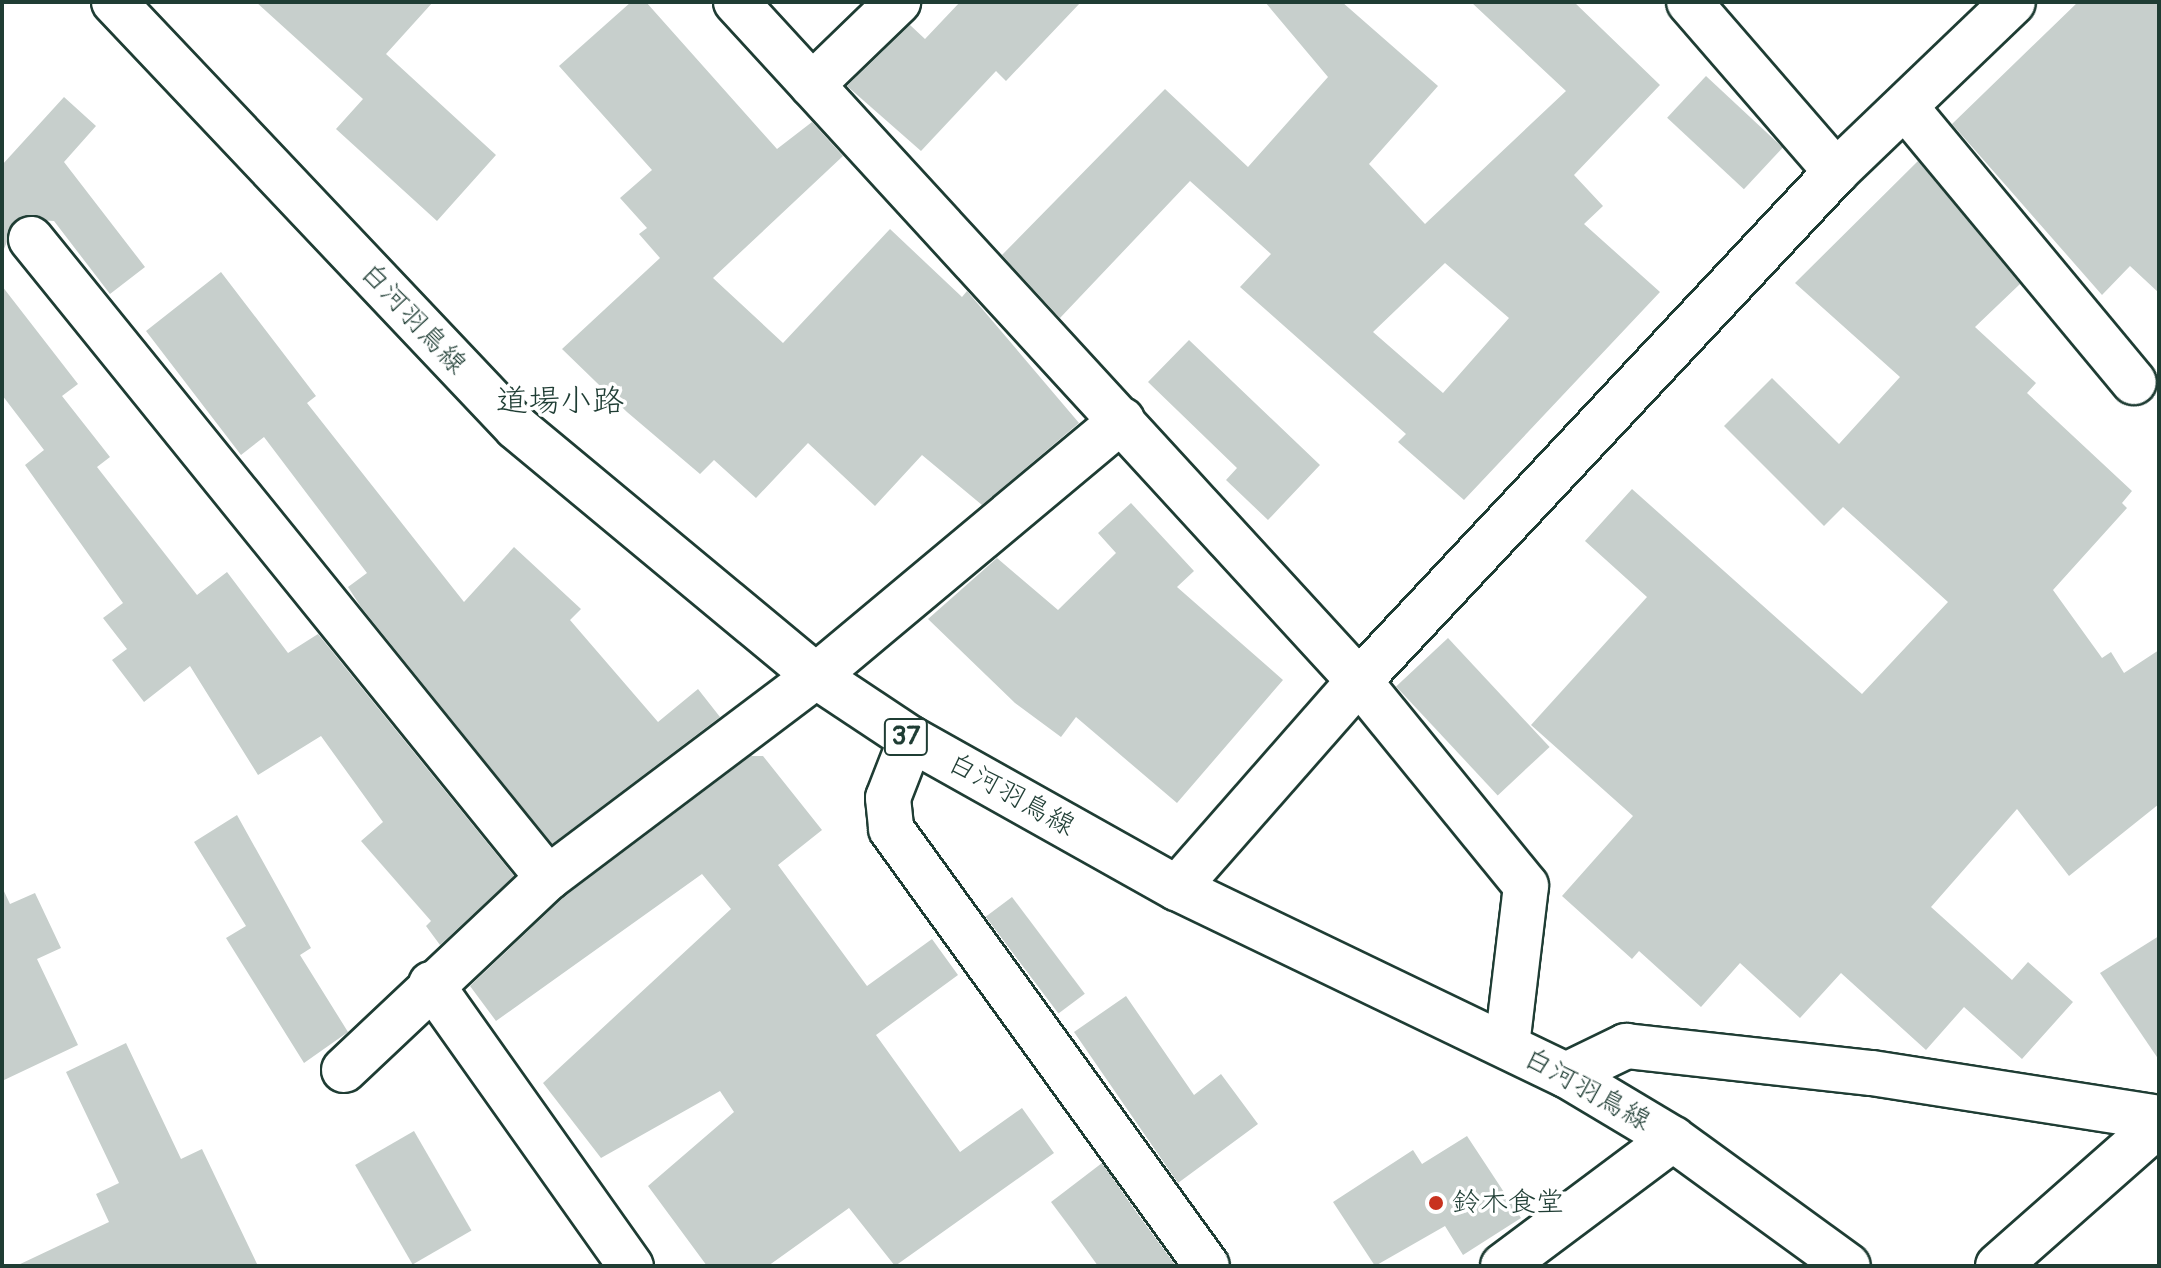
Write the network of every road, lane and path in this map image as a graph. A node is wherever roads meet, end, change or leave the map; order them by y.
1 (114, 2) edge
2 (736, 2) edge
3 (898, 2) edge
4 (1689, 2) edge
5 (2013, 2) edge
6 (812, 85) junction
7 (1907, 109) junction
8 (1836, 172) junction
9 (31, 239) dead end
10 (2134, 382) dead end
11 (1122, 420) junction
12 (816, 676) junction
13 (1359, 681) junction
14 (911, 739) junction
15 (548, 878) junction
16 (1177, 888) junction
17 (431, 984) junction
18 (1507, 1045) junction
19 (344, 1070) dead end
20 (1566, 1075) junction
21 (2159, 1121) edge
22 (1673, 1139) junction
23 (631, 1266) edge
24 (1207, 1266) edge
25 (1503, 1266) edge
26 (1848, 1266) edge
27 (1998, 1266) edge

1 - 12 street, 白河羽鳥線 / 37
2 - 6 street
3 - 6 street
4 - 8 street
5 - 7 street
6 - 11 street
7 - 8 street
7 - 10 street
8 - 13 street
9 - 15 street
11 - 12 street
11 - 13 street
12 - 14 street, 白河羽鳥線 / 37
12 - 15 street
13 - 16 street
13 - 18 street
14 - 16 street, 白河羽鳥線 / 37
14 - 24 street
15 - 17 street
16 - 18 street, 白河羽鳥線 / 37
17 - 19 street
17 - 23 street
18 - 20 street, 白河羽鳥線 / 37
20 - 21 street
20 - 22 street, 白河羽鳥線 / 37
21 - 27 street
22 - 25 street
22 - 26 street, 白河羽鳥線 / 37

